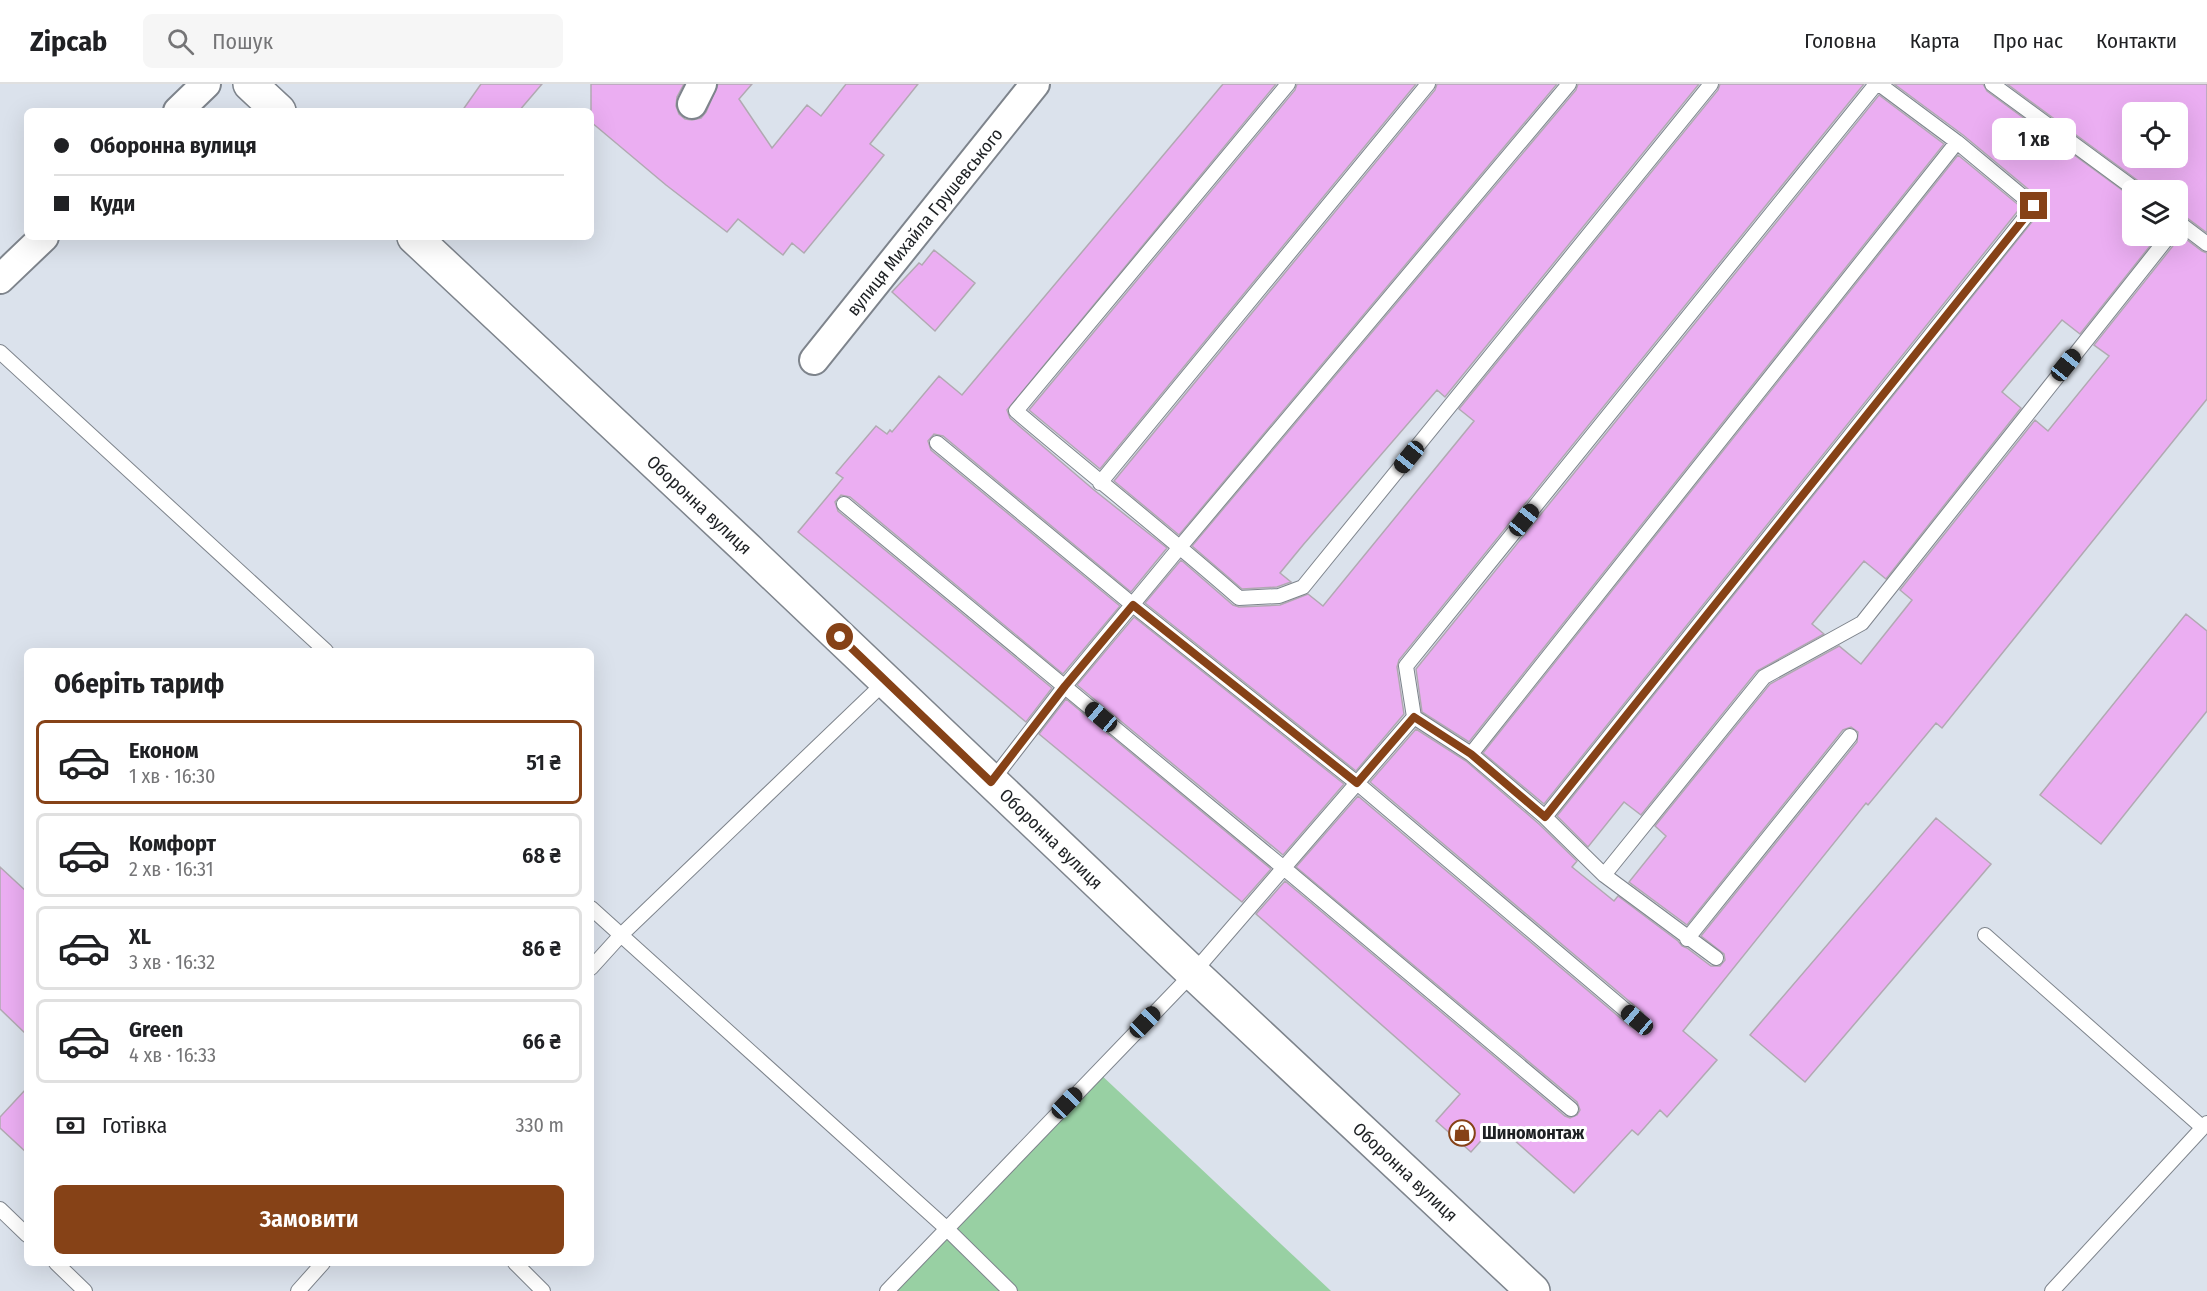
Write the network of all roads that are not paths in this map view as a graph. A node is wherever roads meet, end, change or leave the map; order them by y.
1 (206, 84) edge
2 (250, 84) edge
3 (1035, 84) edge
4 (1288, 84) edge
5 (1428, 84) edge
6 (1569, 84) edge
7 (1711, 84) edge
8 (1878, 84) edge
9 (1992, 84) edge
10 (181, 108) edge
11 (276, 108) edge
12 (1957, 142) junction
13 (2122, 180) edge
14 (2188, 230) edge
15 (41, 240) edge
16 (417, 240) edge
17 (2207, 244) edge
18 (2161, 246) edge
19 (0, 279) edge
20 (0, 352) edge
21 (814, 360) dead end
22 (937, 443) dead end
23 (1100, 483) junction
24 (844, 504) dead end
25 (1180, 547) junction
26 (1133, 605) junction
27 (323, 648) edge
28 (886, 681) junction
29 (1065, 686) junction
30 (1414, 717) junction
31 (1850, 736) dead end
32 (1471, 754) junction
33 (991, 782) junction
34 (1357, 783) junction
35 (1545, 817) junction
36 (1285, 868) junction
37 (1604, 875) junction
38 (594, 911) edge
39 (1985, 935) dead end
40 (620, 936) junction
41 (1687, 939) junction
42 (1716, 958) dead end
43 (594, 965) edge
44 (1193, 973) junction
45 (1637, 1020) dead end
46 (1571, 1109) dead end
47 (2205, 1125) edge
48 (0, 1209) edge
49 (946, 1228) junction
50 (24, 1232) edge
51 (59, 1266) edge
52 (320, 1266) edge
53 (518, 1266) edge
54 (85, 1291) edge
55 (298, 1291) edge
56 (543, 1291) edge
57 (887, 1291) edge
58 (1010, 1291) edge
59 (1533, 1291) edge
60 (2052, 1291) edge

1 - 10 street
2 - 11 street
3 - 21 street, вулиця Михайла Грушевського
4 - 23 lane
5 - 23 lane
6 - 25 lane
7 - 25 lane
8 - 12 lane
8 - 30 lane
9 - 13 lane
12 - 32 lane
12 - 35 lane
14 - 17 lane
15 - 19 street
16 - 28 street, Оборонна вулиця
18 - 37 lane
20 - 27 lane
22 - 26 lane
23 - 25 lane
24 - 29 lane
25 - 26 lane
26 - 29 lane
26 - 34 lane
28 - 33 street, Оборонна вулиця
28 - 40 lane
29 - 33 lane
29 - 36 lane
30 - 32 lane
30 - 34 lane
31 - 41 lane
32 - 35 lane
33 - 44 street, Оборонна вулиця
34 - 36 lane
34 - 45 lane
35 - 37 lane
36 - 44 lane
36 - 46 lane
37 - 41 lane
38 - 40 lane
39 - 47 lane
40 - 43 lane
40 - 49 lane
41 - 42 lane
44 - 49 lane
44 - 59 street, Оборонна вулиця
47 - 60 lane
48 - 50 lane
49 - 57 lane
49 - 58 lane
51 - 54 lane
52 - 55 lane
53 - 56 lane

